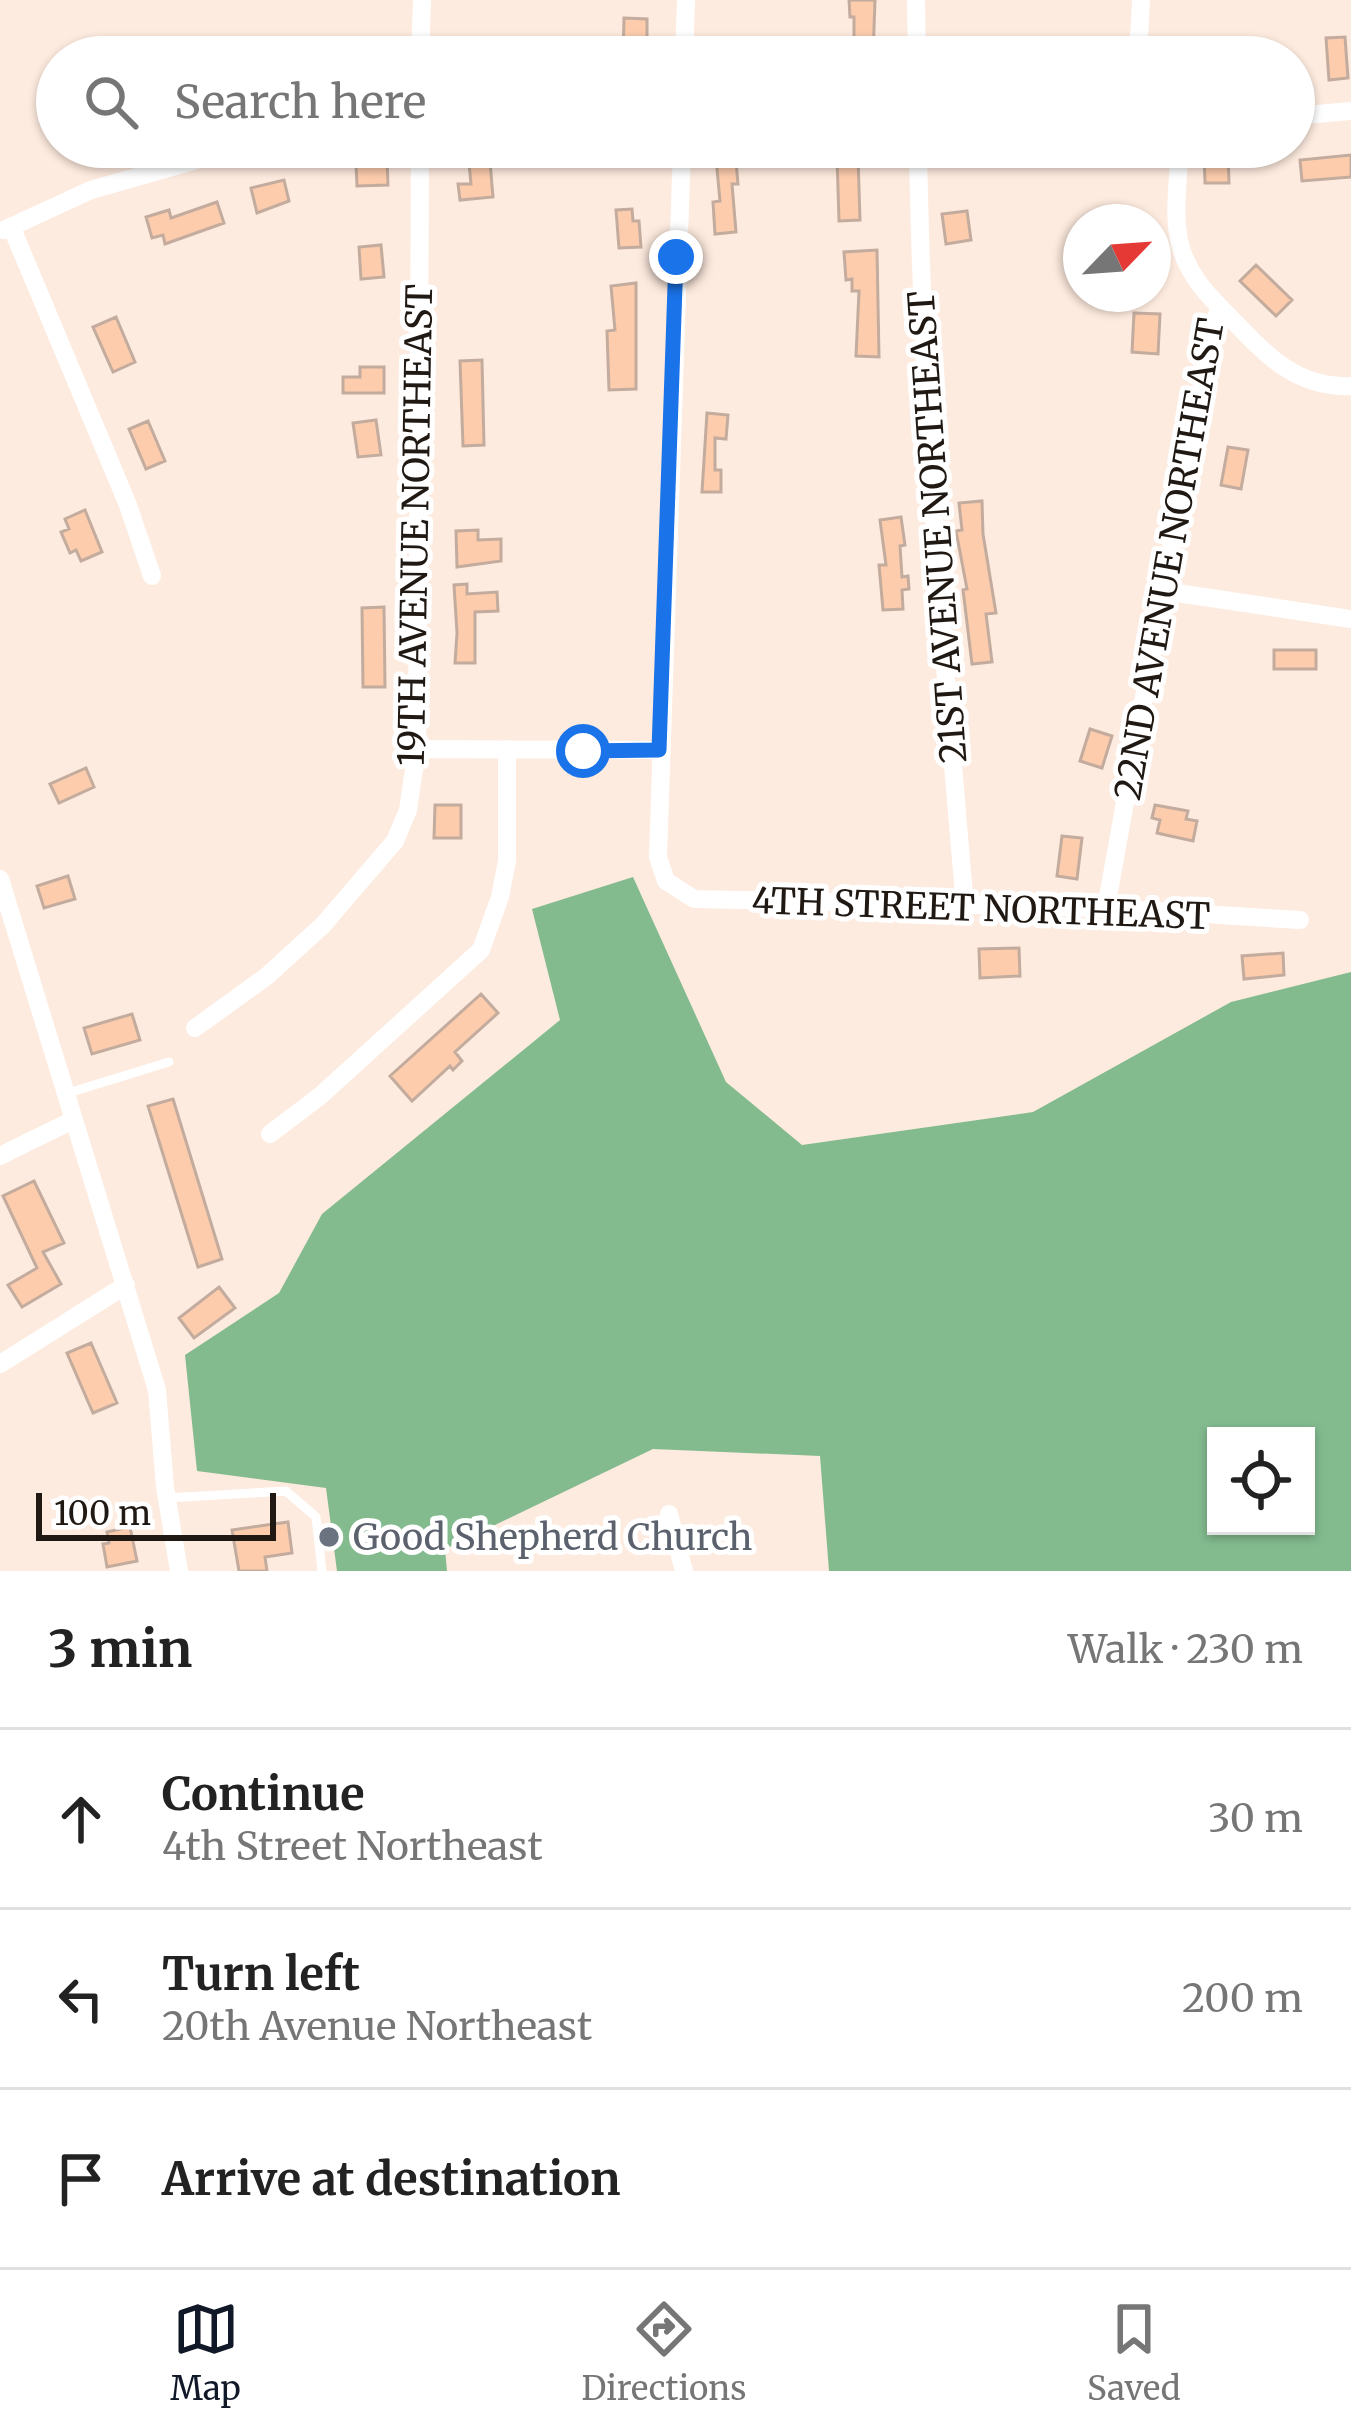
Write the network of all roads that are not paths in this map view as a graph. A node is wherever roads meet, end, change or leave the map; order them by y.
1 (422, 0) edge
2 (686, 0) edge
3 (916, 0) edge
4 (1141, 0) edge
5 (421, 36) edge
6 (685, 36) edge
7 (917, 36) edge
8 (1139, 36) edge
9 (1351, 111) edge
10 (1315, 114) edge
11 (168, 168) edge
12 (420, 168) edge
13 (681, 168) edge
14 (918, 168) edge
15 (1179, 168) edge
16 (5, 229) edge
17 (1219, 306) junction
18 (1351, 386) edge
19 (152, 576) dead end
20 (1163, 591) junction
21 (1351, 619) edge
22 (417, 749) junction
23 (508, 749) junction
24 (659, 750) junction
25 (0, 879) edge
26 (965, 905) junction
27 (1106, 908) junction
28 (1300, 920) dead end
29 (195, 1028) dead end
30 (170, 1062) dead end
31 (64, 1094) junction
32 (74, 1120) junction
33 (270, 1135) dead end
34 (0, 1156) edge
35 (126, 1285) junction
36 (0, 1364) edge
37 (167, 1498) junction
38 (669, 1514) dead end
39 (179, 1571) edge
40 (322, 1571) edge
41 (684, 1571) edge

1 - 5 street
2 - 6 street
3 - 7 street
4 - 8 street
9 - 10 street
11 - 16 street
12 - 22 street, 19TH AVENUE NORTHEAST
13 - 24 street
14 - 26 street, 21ST AVENUE NORTHEAST
15 - 17 street, 22ND AVENUE NORTHEAST
16 - 19 street
17 - 18 street
17 - 20 street, 22ND AVENUE NORTHEAST
20 - 21 street
20 - 27 street, 22ND AVENUE NORTHEAST
22 - 23 street
22 - 29 street, 19TH AVENUE NORTHEAST
23 - 24 street
23 - 33 street
24 - 26 street, 4TH STREET NORTHEAST
25 - 31 street
26 - 27 street, 4TH STREET NORTHEAST
27 - 28 street, 4TH STREET NORTHEAST
30 - 31 lane
31 - 32 street
32 - 34 street
32 - 35 street
35 - 36 street
35 - 37 street
37 - 39 street
37 - 40 lane
38 - 41 street

